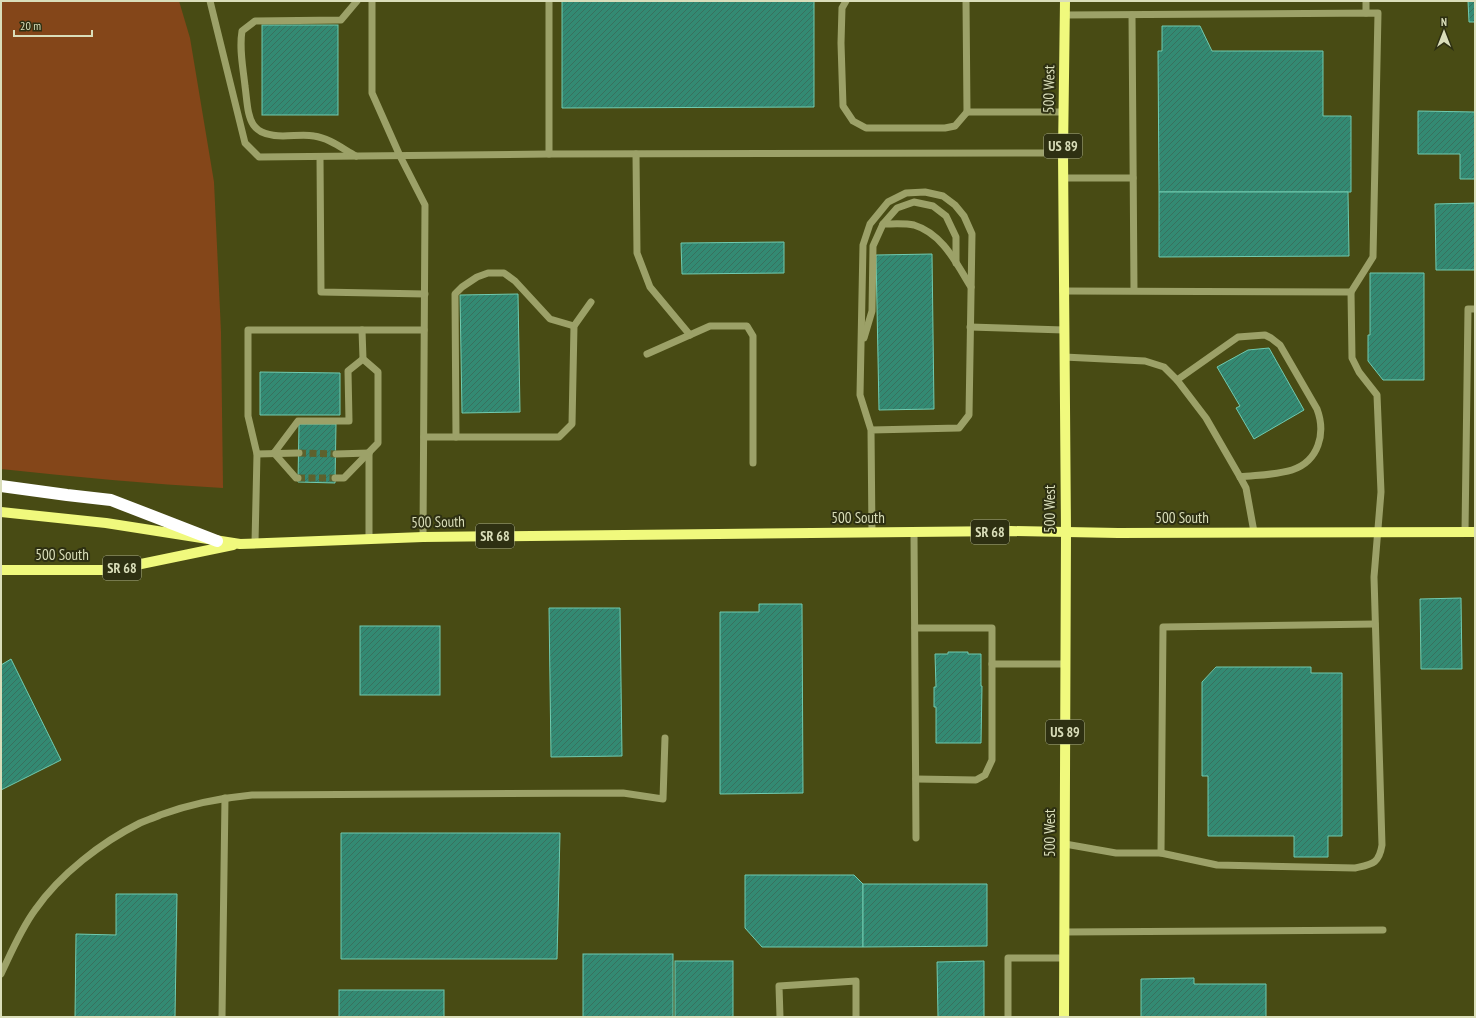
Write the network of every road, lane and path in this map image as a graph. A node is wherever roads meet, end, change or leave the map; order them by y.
1 (210, 1) edge
2 (357, 1) edge
3 (372, 1) edge
4 (549, 1) edge
5 (846, 1) edge
6 (966, 1) edge
7 (1065, 1) edge
8 (1366, 1) edge
9 (1366, 13) junction
10 (1065, 15) junction
11 (1132, 15) junction
12 (967, 112) junction
13 (1064, 112) junction
14 (1063, 153) junction
15 (549, 154) junction
16 (636, 154) junction
17 (356, 156) junction
18 (400, 156) junction
19 (320, 157) junction
20 (1063, 178) junction
21 (1133, 178) junction
22 (883, 224) junction
23 (956, 263) junction
24 (971, 288) junction
25 (1063, 290) junction
26 (1134, 290) junction
27 (1351, 292) junction
28 (425, 294) junction
29 (591, 302) dead end
30 (1475, 309) edge
31 (574, 326) junction
32 (970, 327) junction
33 (362, 330) junction
34 (424, 330) junction
35 (1064, 330) junction
36 (690, 335) junction
37 (861, 348) junction
38 (647, 354) dead end
39 (1064, 358) junction
40 (363, 359) junction
41 (1177, 380) junction
42 (871, 430) junction
43 (424, 436) junction
44 (456, 436) junction
45 (274, 453) junction
46 (299, 453) tunnel mouth
47 (369, 453) junction
48 (257, 454) junction
49 (336, 454) tunnel mouth
50 (753, 463) dead end
51 (1240, 477) junction
52 (298, 478) tunnel mouth
53 (335, 478) tunnel mouth
54 (1, 486) edge
55 (1, 512) edge
56 (1066, 532) junction
57 (1254, 532) junction
58 (1376, 532) junction
59 (1470, 532) edge
60 (872, 533) junction
61 (914, 533) junction
62 (423, 537) junction
63 (369, 538) junction
64 (217, 541) junction
65 (255, 543) junction
66 (240, 544) junction
67 (1, 570) edge
68 (1375, 624) junction
69 (915, 628) junction
70 (992, 664) junction
71 (1065, 664) junction
72 (665, 738) dead end
73 (916, 779) junction
74 (225, 798) junction
75 (916, 838) dead end
76 (1065, 844) junction
77 (1161, 852) junction
78 (1383, 930) dead end
79 (1064, 932) junction
80 (1064, 958) junction
81 (1, 974) edge
82 (222, 1017) edge
83 (780, 1017) edge
84 (856, 1017) edge
85 (1008, 1017) edge
86 (1064, 1017) edge

1 - 19 lane
2 - 17 lane
3 - 18 lane
4 - 15 lane
5 - 12 lane
6 - 12 lane
7 - 10 main road, 500 West / US 89
8 - 9 lane
9 - 11 lane
9 - 27 lane
10 - 11 lane
10 - 13 main road, 500 West / US 89
11 - 21 lane
12 - 13 lane
13 - 14 main road, 500 West / US 89
14 - 16 lane
14 - 20 main road, 500 West / US 89
15 - 16 lane
15 - 18 lane
16 - 36 lane
17 - 18 lane
17 - 19 lane
18 - 28 lane
19 - 28 lane
20 - 21 lane
20 - 25 main road, 500 West / US 89
21 - 26 lane
22 - 23 lane
22 - 23 lane
22 - 37 lane
23 - 24 lane
24 - 32 lane
24 - 37 lane
25 - 26 lane
25 - 35 main road, 500 West / US 89
26 - 27 lane
27 - 58 lane
28 - 34 lane
29 - 31 lane
30 - 59 lane
31 - 44 lane
31 - 44 lane
32 - 35 lane
32 - 42 lane
33 - 34 lane
33 - 40 lane
33 - 48 lane
34 - 43 lane
35 - 39 main road, 500 West / US 89
36 - 38 lane
36 - 50 lane
37 - 42 lane
39 - 41 lane
39 - 56 main road, 500 West / US 89
40 - 45 lane
40 - 47 lane
41 - 51 lane
41 - 51 lane
42 - 60 lane
43 - 44 lane
43 - 62 lane
45 - 46 lane
45 - 48 lane
45 - 52 lane
47 - 49 lane
47 - 53 lane
47 - 63 lane
48 - 65 lane
51 - 57 lane
54 - 64 highway
55 - 64 main road, 500 South / SR 68
56 - 57 main road, 500 South / SR 68
56 - 61 main road, 500 South / SR 68
56 - 71 main road, 500 West / US 89
57 - 58 main road, 500 South / SR 68
58 - 59 main road, 500 South / SR 68
58 - 68 lane
60 - 61 main road, 500 South / SR 68
60 - 62 main road, 500 South / SR 68
61 - 69 lane
62 - 63 main road, 500 South / SR 68
63 - 65 main road, 500 South / SR 68
64 - 66 main road, 500 South / SR 68
65 - 66 main road, 500 South / SR 68
66 - 67 main road, 500 South / SR 68
68 - 77 lane
68 - 77 lane
69 - 70 lane
69 - 73 lane
70 - 71 lane
70 - 73 lane
71 - 76 main road, 500 West / US 89
72 - 74 lane
73 - 75 lane
74 - 81 lane
74 - 82 lane
76 - 77 lane
76 - 79 main road, 500 West / US 89
78 - 79 lane
79 - 80 main road, 500 West / US 89
80 - 85 lane
80 - 86 main road, 500 West / US 89
83 - 84 lane

